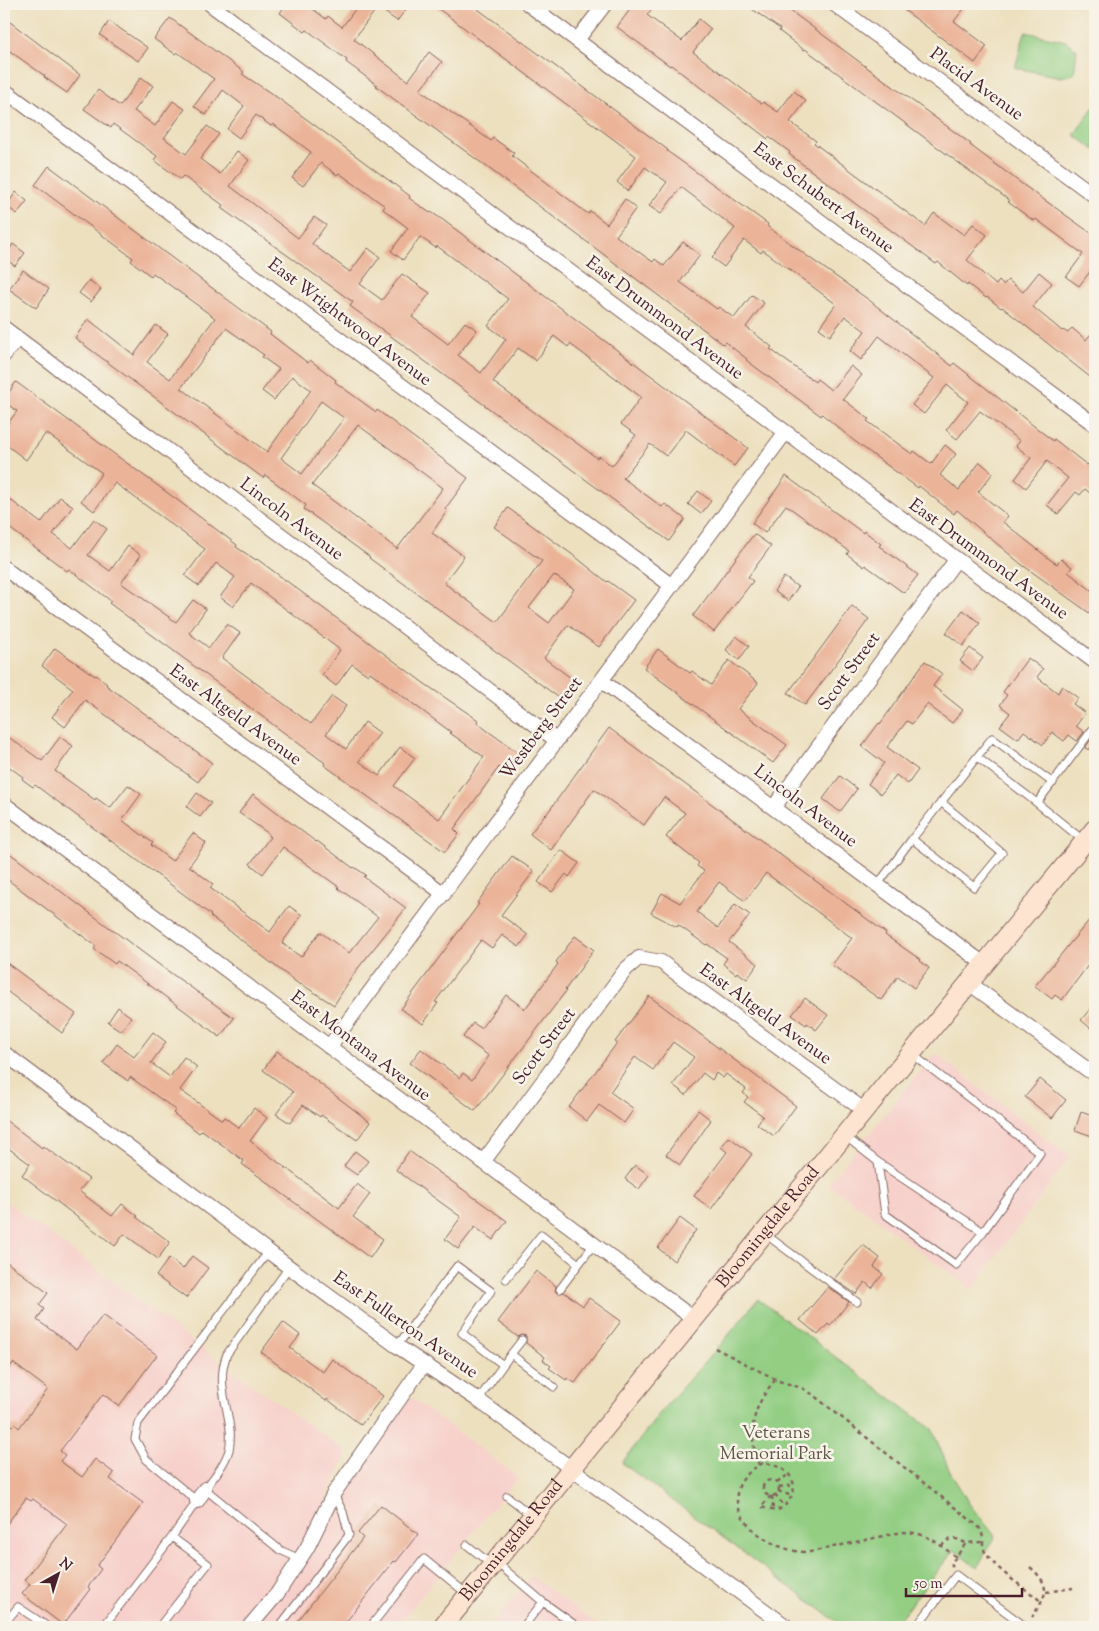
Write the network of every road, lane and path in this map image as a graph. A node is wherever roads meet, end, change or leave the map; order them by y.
1 (210, 4) edge
2 (528, 4) edge
3 (605, 4) edge
4 (834, 4) edge
5 (577, 40) junction
6 (4, 90) edge
7 (1095, 196) edge
8 (4, 328) edge
9 (17, 338) junction
10 (4, 355) edge
11 (1095, 425) edge
12 (786, 433) junction
13 (956, 560) junction
14 (4, 568) edge
15 (672, 586) junction
16 (1095, 662) edge
17 (602, 681) junction
18 (1095, 726) edge
19 (556, 740) junction
20 (977, 756) junction
21 (1053, 783) junction
22 (941, 802) junction
23 (1037, 803) junction
24 (4, 804) edge
25 (774, 807) junction
26 (1090, 835) edge
27 (912, 839) junction
28 (878, 884) junction
29 (444, 894) junction
30 (638, 958) joint
31 (984, 964) junction
32 (969, 983) junction
33 (329, 1047) junction
34 (4, 1053) edge
35 (912, 1054) junction
36 (1095, 1073) edge
37 (865, 1111) junction
38 (845, 1136) junction
39 (483, 1162) junction
40 (878, 1162) junction
41 (983, 1232) junction
42 (765, 1234) junction
43 (594, 1244) junction
44 (269, 1251) junction
45 (579, 1264) junction
46 (289, 1267) junction
47 (506, 1279) dead end
48 (560, 1289) dead end
49 (858, 1302) dead end
50 (694, 1319) junction
51 (522, 1340) dead end
52 (397, 1346) junction
53 (715, 1348) dead end
54 (511, 1354) junction
55 (424, 1364) junction
56 (503, 1365) junction
57 (776, 1379) junction
58 (554, 1387) dead end
59 (478, 1400) junction
60 (759, 1465) junction
61 (573, 1469) junction
62 (789, 1474) junction
63 (794, 1485) junction
64 (778, 1487) junction
65 (334, 1493) junction
66 (201, 1495) junction
67 (773, 1495) junction
68 (507, 1496) dead end
69 (792, 1496) junction
70 (784, 1506) junction
71 (773, 1510) junction
72 (533, 1517) junction
73 (172, 1537) junction
74 (983, 1542) junction
75 (966, 1543) junction
76 (467, 1545) dead end
77 (941, 1546) junction
78 (300, 1559) junction
79 (494, 1564) junction
80 (1030, 1567) dead end
81 (1072, 1588) dead end
82 (1046, 1592) junction
83 (469, 1595) junction
84 (543, 1602) junction
85 (1042, 1602) junction
86 (4, 1624) edge
87 (48, 1627) edge
88 (103, 1627) edge
89 (160, 1627) edge
90 (249, 1627) edge
91 (279, 1627) edge
92 (370, 1627) edge
93 (445, 1627) edge
94 (522, 1627) edge
95 (578, 1627) edge
96 (787, 1627) edge
97 (916, 1627) edge
98 (1025, 1627) edge

1 - 12 street, East Drummond Avenue
2 - 5 street, East Schubert Avenue
3 - 5 street
4 - 7 street, Placid Avenue
5 - 11 street, East Schubert Avenue
6 - 15 street, East Wrightwood Avenue
8 - 9 street, Lincoln Avenue
9 - 10 street
9 - 19 street, Lincoln Avenue
12 - 13 street, East Drummond Avenue
12 - 15 street, Westberg Street
13 - 16 street, East Drummond Avenue
13 - 25 street, Scott Street
14 - 29 street, East Altgeld Avenue
15 - 17 street, Westberg Street
17 - 19 street, Westberg Street
17 - 25 street, Lincoln Avenue
18 - 21 lane
19 - 29 street, Westberg Street
20 - 21 lane
20 - 22 lane
20 - 23 lane
21 - 23 lane
22 - 27 lane
22 - 27 lane
23 - 26 lane
24 - 33 street, East Montana Avenue
25 - 28 street, Lincoln Avenue
26 - 31 main road, Bloomingdale Road
27 - 28 lane
28 - 31 street, Lincoln Avenue
29 - 33 street, Westberg Street
30 - 37 street, East Altgeld Avenue
30 - 39 street, Scott Street
31 - 32 main road, Bloomingdale Road
32 - 35 main road, Bloomingdale Road
32 - 36 street
33 - 39 street, East Montana Avenue
34 - 44 street, East Fullerton Avenue
35 - 37 main road, Bloomingdale Road
35 - 41 lane
37 - 38 main road, Bloomingdale Road
38 - 40 lane
38 - 42 main road, Bloomingdale Road
39 - 43 street, East Montana Avenue
40 - 41 lane
40 - 41 lane
42 - 49 lane
42 - 50 main road, Bloomingdale Road
43 - 45 lane
43 - 50 street, East Montana Avenue
44 - 46 street, East Fullerton Avenue
44 - 66 lane
45 - 47 lane
45 - 48 lane
46 - 52 street, East Fullerton Avenue
46 - 66 lane
50 - 61 main road, Bloomingdale Road
51 - 54 lane
52 - 55 street, East Fullerton Avenue
52 - 56 lane
53 - 57 path
54 - 56 lane
54 - 58 lane
55 - 59 street, East Fullerton Avenue
55 - 65 street
56 - 59 lane
57 - 60 path
57 - 74 path
59 - 61 street, East Fullerton Avenue
60 - 62 path
60 - 77 path
61 - 72 main road, Bloomingdale Road
61 - 96 street, East Fullerton Avenue
62 - 63 path
62 - 64 path
63 - 64 path
63 - 69 path
64 - 67 path
64 - 67 path
64 - 69 path
65 - 78 street
65 - 91 lane
66 - 73 lane
66 - 78 lane
67 - 70 path
67 - 71 path
67 - 71 path
68 - 72 lane
69 - 70 path
70 - 71 path
72 - 79 main road, Bloomingdale Road
73 - 88 lane
73 - 89 lane
74 - 75 path
74 - 85 path
75 - 77 path
75 - 77 path
76 - 79 lane
78 - 90 street
79 - 83 main road, Bloomingdale Road
79 - 84 lane
80 - 82 path
81 - 82 path
82 - 85 path
83 - 92 lane
83 - 93 main road, Bloomingdale Road
84 - 94 lane
84 - 95 lane
85 - 98 path
86 - 87 lane
97 - 98 lane

